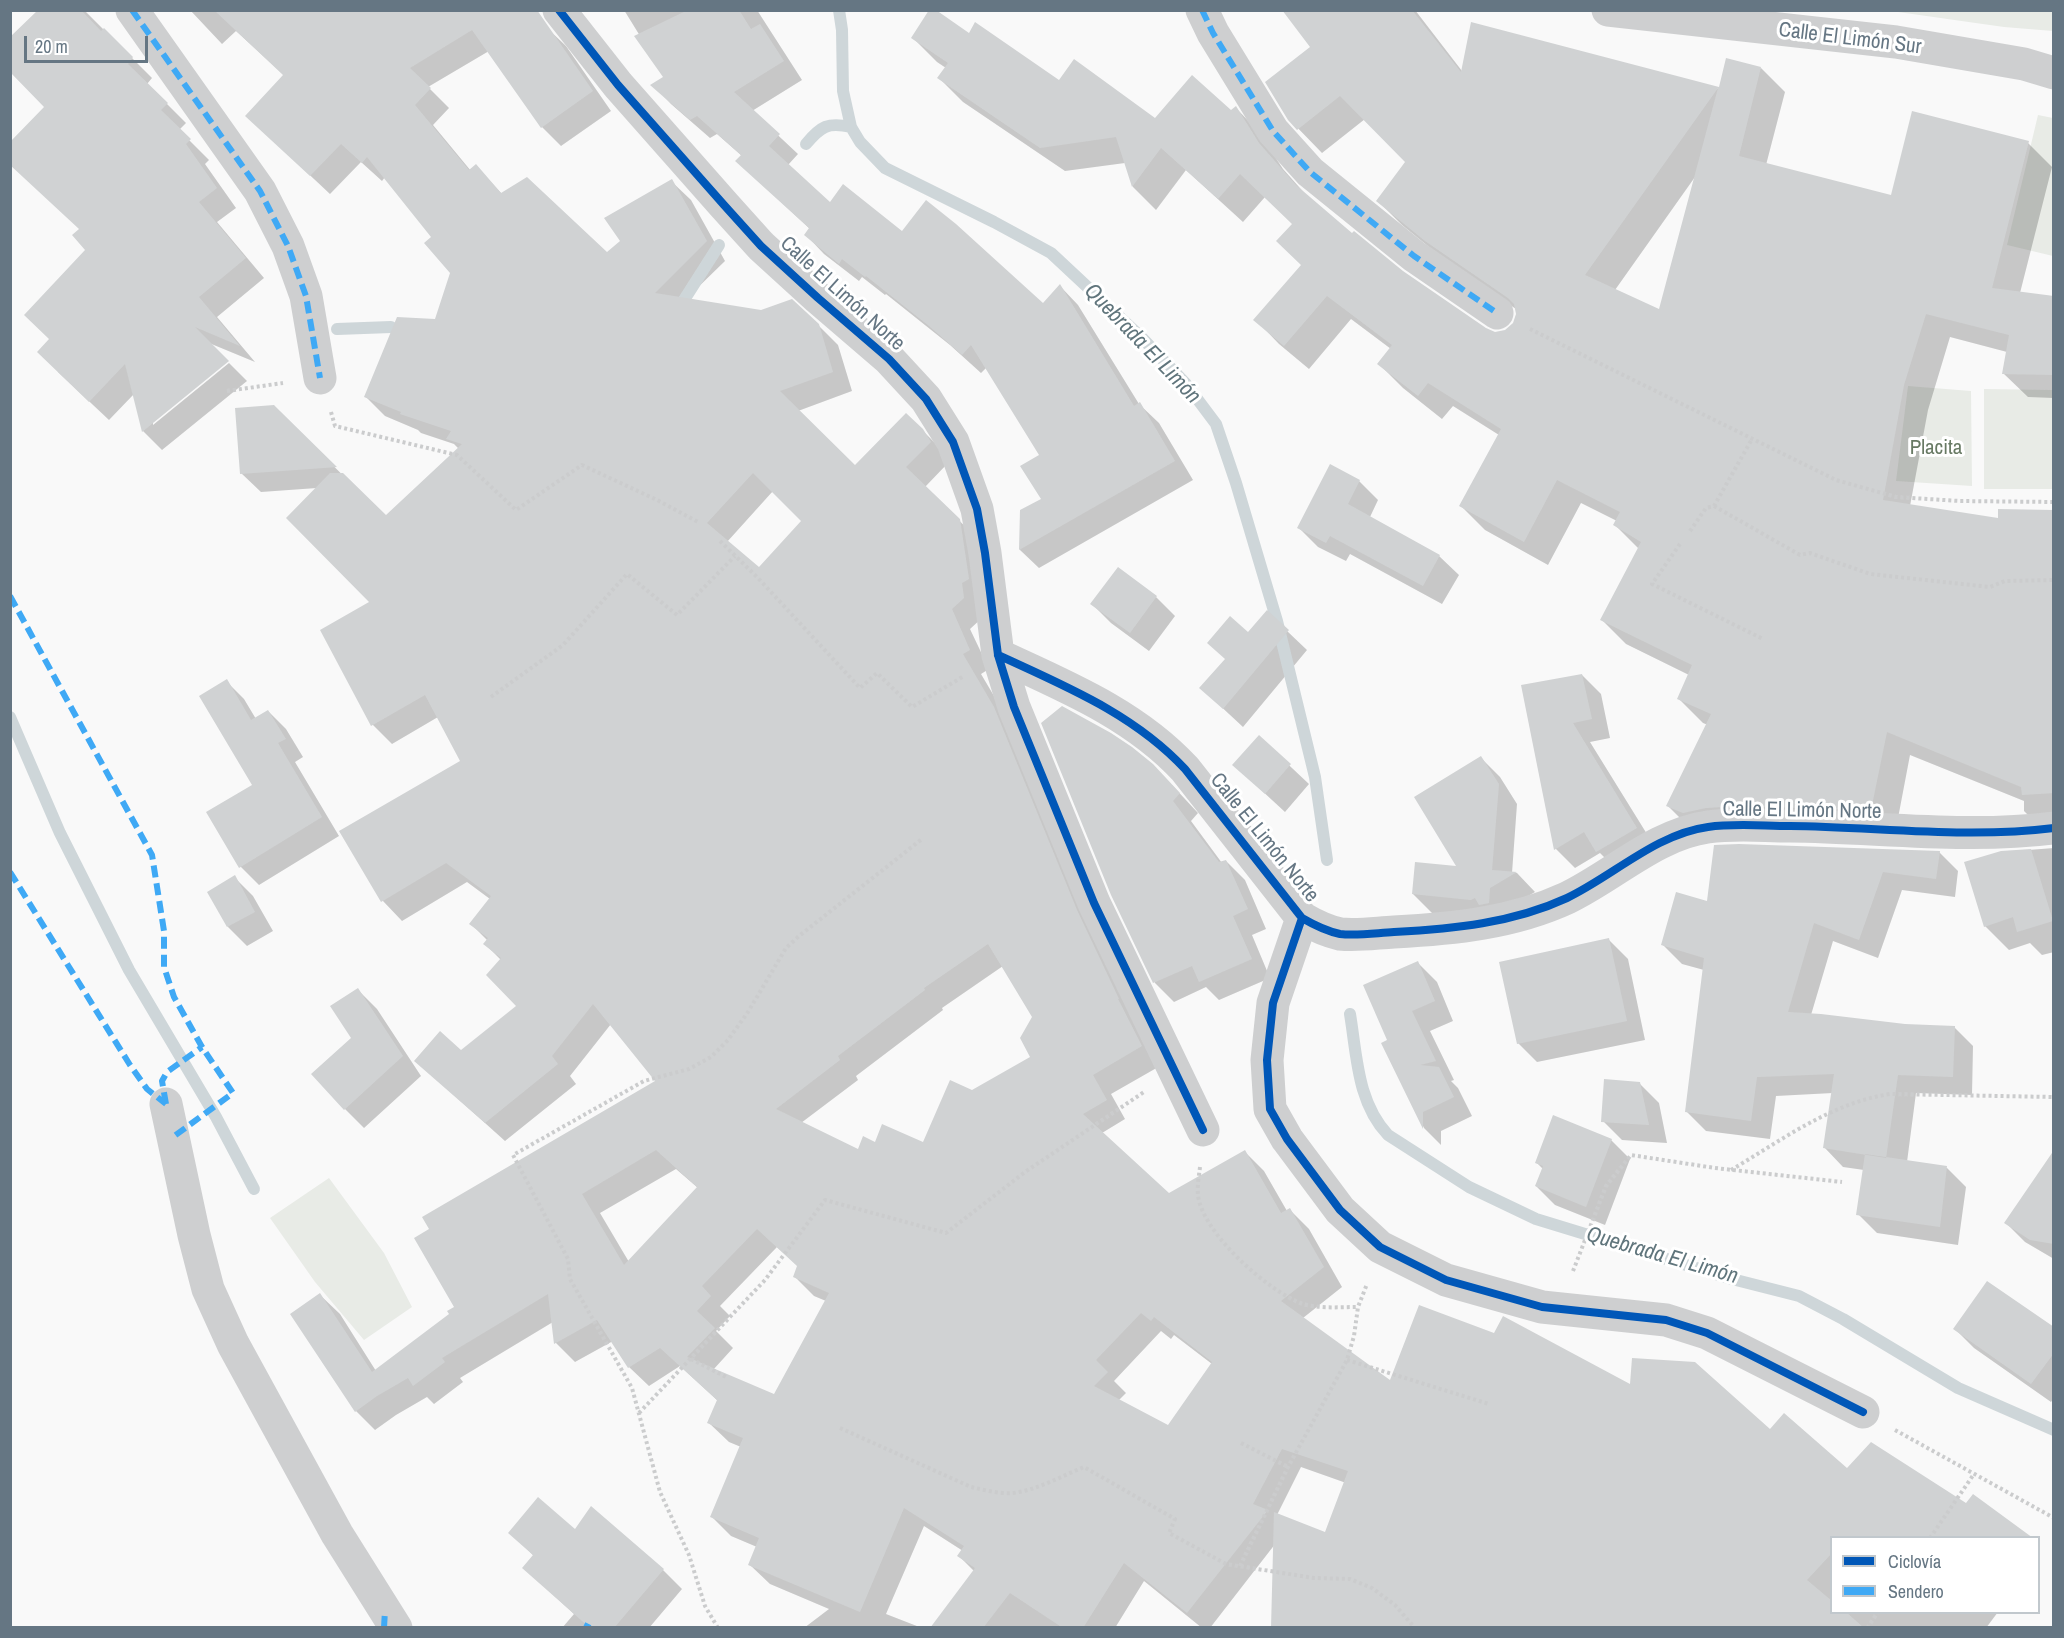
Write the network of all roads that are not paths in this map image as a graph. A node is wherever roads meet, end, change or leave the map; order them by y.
1 (132, 10) edge
2 (559, 10) edge
3 (1202, 10) edge
4 (1608, 10) edge
5 (2054, 73) edge
6 (1497, 313) road end
7 (320, 378) road end
8 (998, 655) junction
9 (2054, 828) edge
10 (1302, 918) junction
11 (166, 1104) dead end
12 (1203, 1130) road end
13 (1863, 1412) road end
14 (396, 1628) edge

1 - 7 street
2 - 8 street, Calle El Limón Norte
3 - 6 street
4 - 5 street, Calle El Limón Sur
8 - 10 street, Calle El Limón Norte
8 - 12 street, Calle El Limón Norte
9 - 10 street, Calle El Limón Norte
10 - 13 street
11 - 14 street

